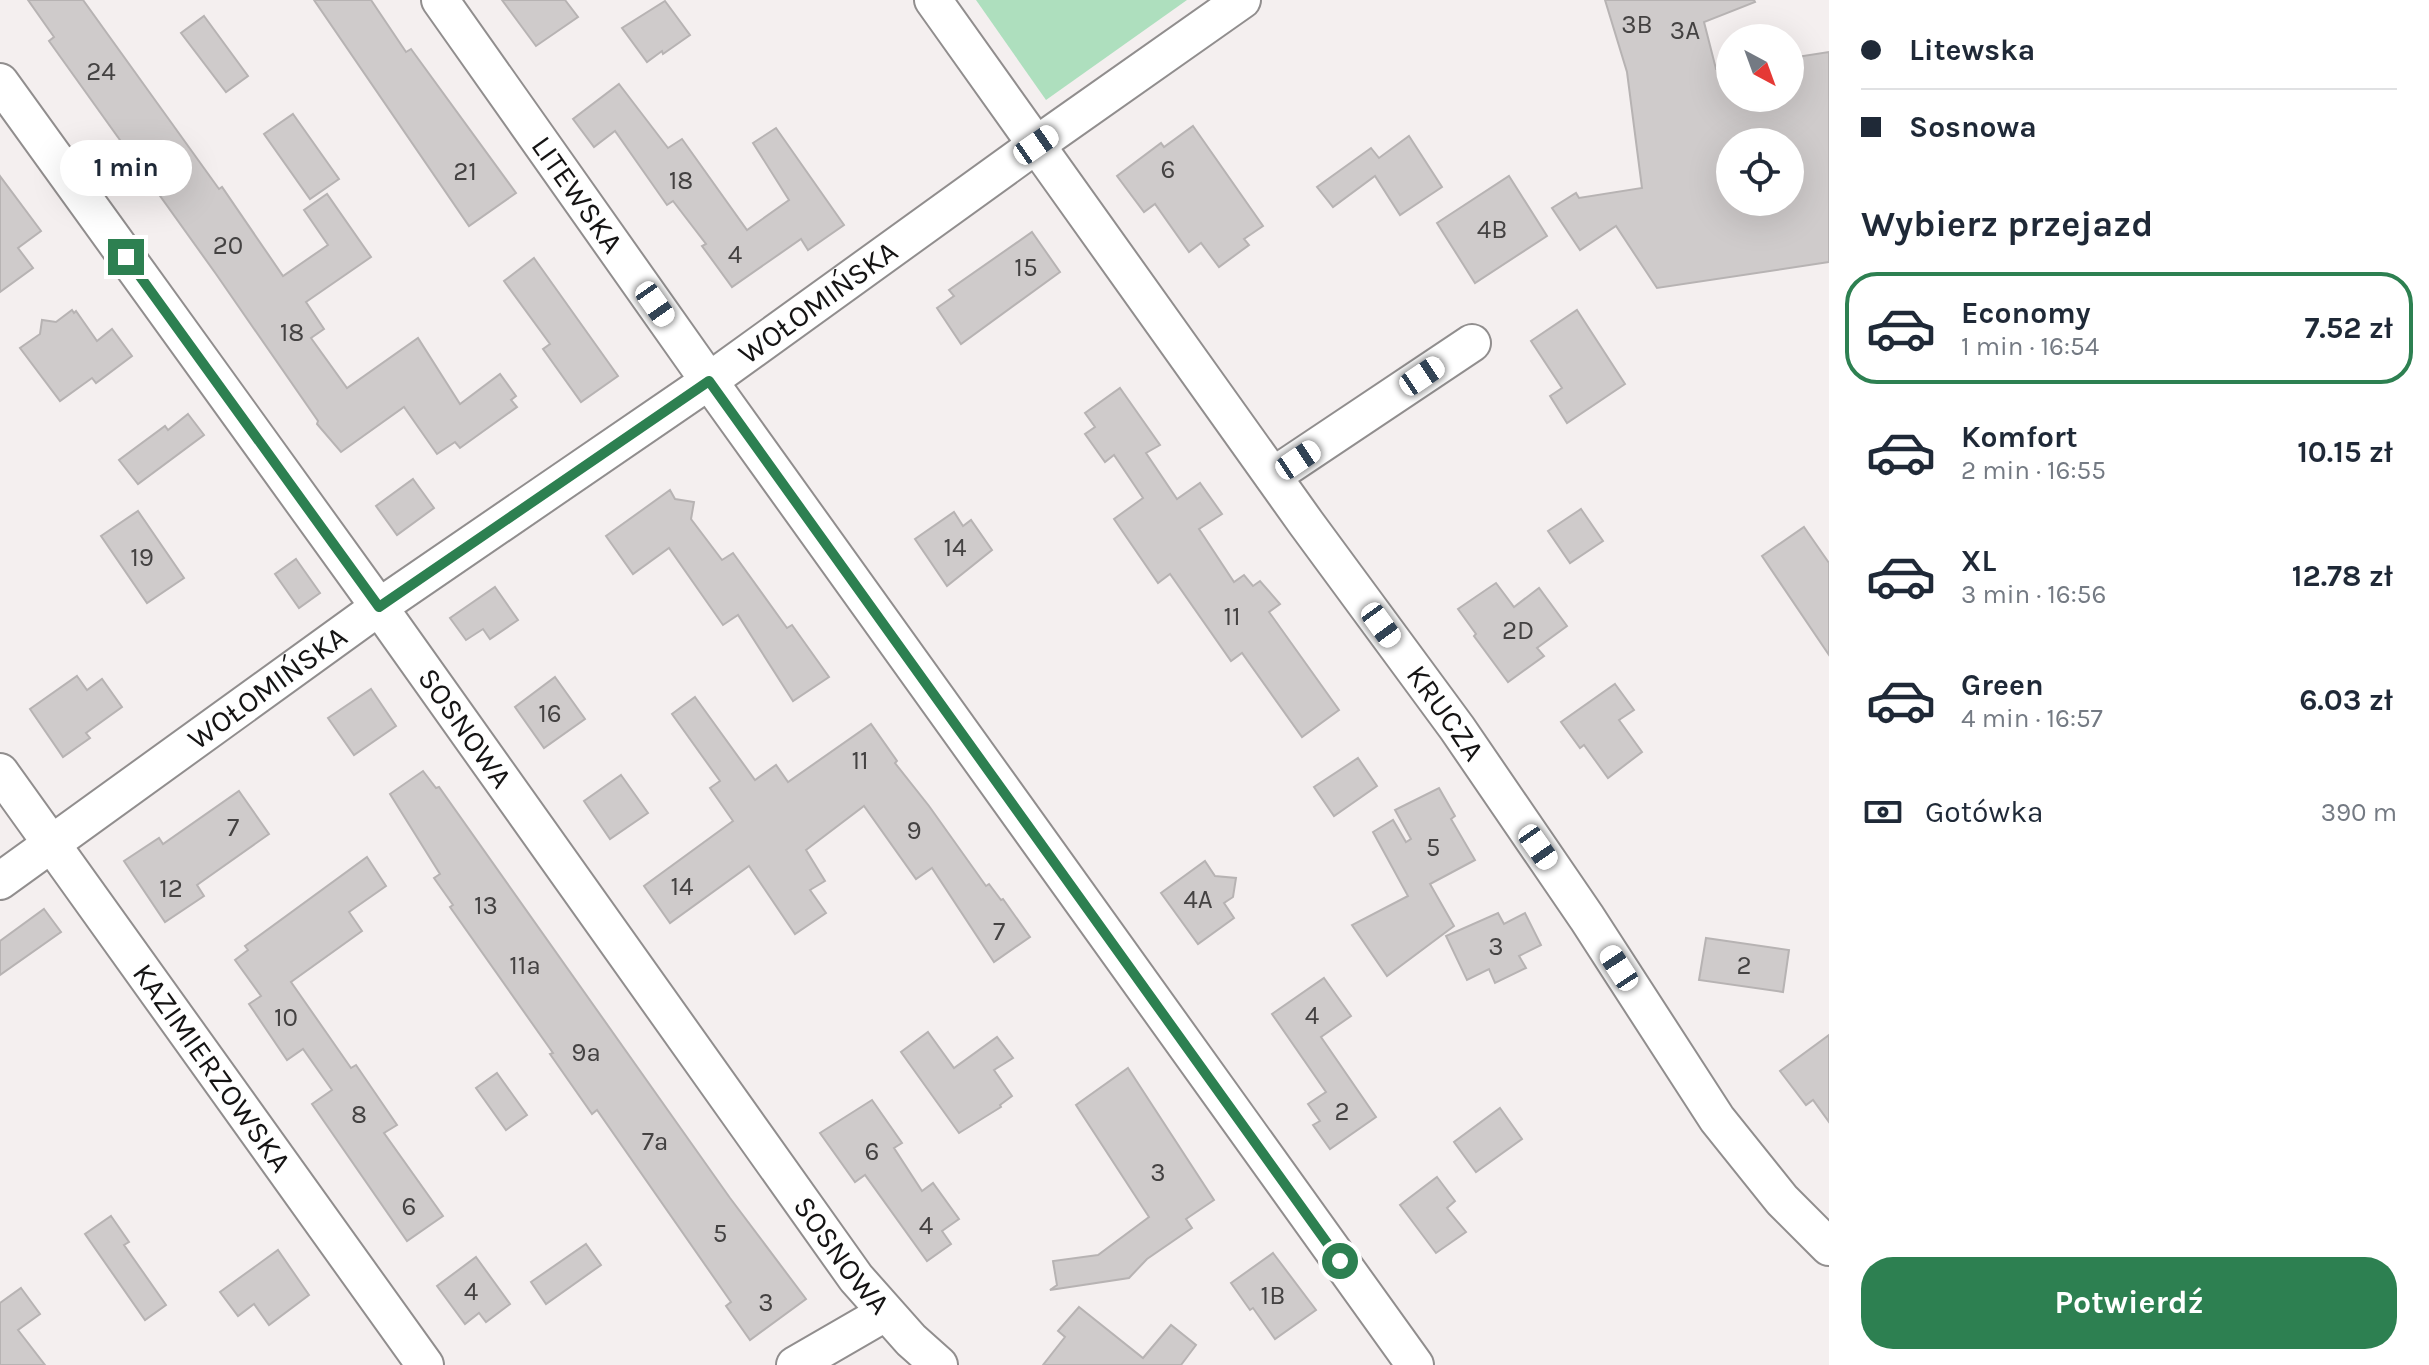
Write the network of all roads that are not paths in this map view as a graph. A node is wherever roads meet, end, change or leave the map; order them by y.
1 (440, 0) edge
2 (933, 0) edge
3 (1242, 0) edge
4 (0, 82) edge
5 (1036, 145) junction
6 (1472, 343) dead end
7 (709, 381) junction
8 (1273, 476) junction
9 (379, 607) junction
10 (0, 772) edge
11 (51, 845) junction
12 (0, 881) edge
13 (1829, 1247) edge
14 (885, 1313) junction
15 (425, 1365) edge
16 (795, 1365) edge
17 (939, 1365) edge
18 (1415, 1365) edge

1 - 7 street, LITEWSKA
2 - 5 street, KRUCZA
3 - 5 street, WOŁOMIŃSKA
4 - 9 street, SOSNOWA
5 - 7 street, WOŁOMIŃSKA
5 - 8 street, KRUCZA
6 - 8 street
7 - 9 street, WOŁOMIŃSKA
7 - 18 street, LITEWSKA
8 - 13 street, KRUCZA
9 - 11 street, WOŁOMIŃSKA
9 - 14 street, SOSNOWA
10 - 11 street, KAZIMIERZOWSKA
11 - 12 street, WOŁOMIŃSKA
11 - 15 street, KAZIMIERZOWSKA
14 - 16 street
14 - 17 street, SOSNOWA

